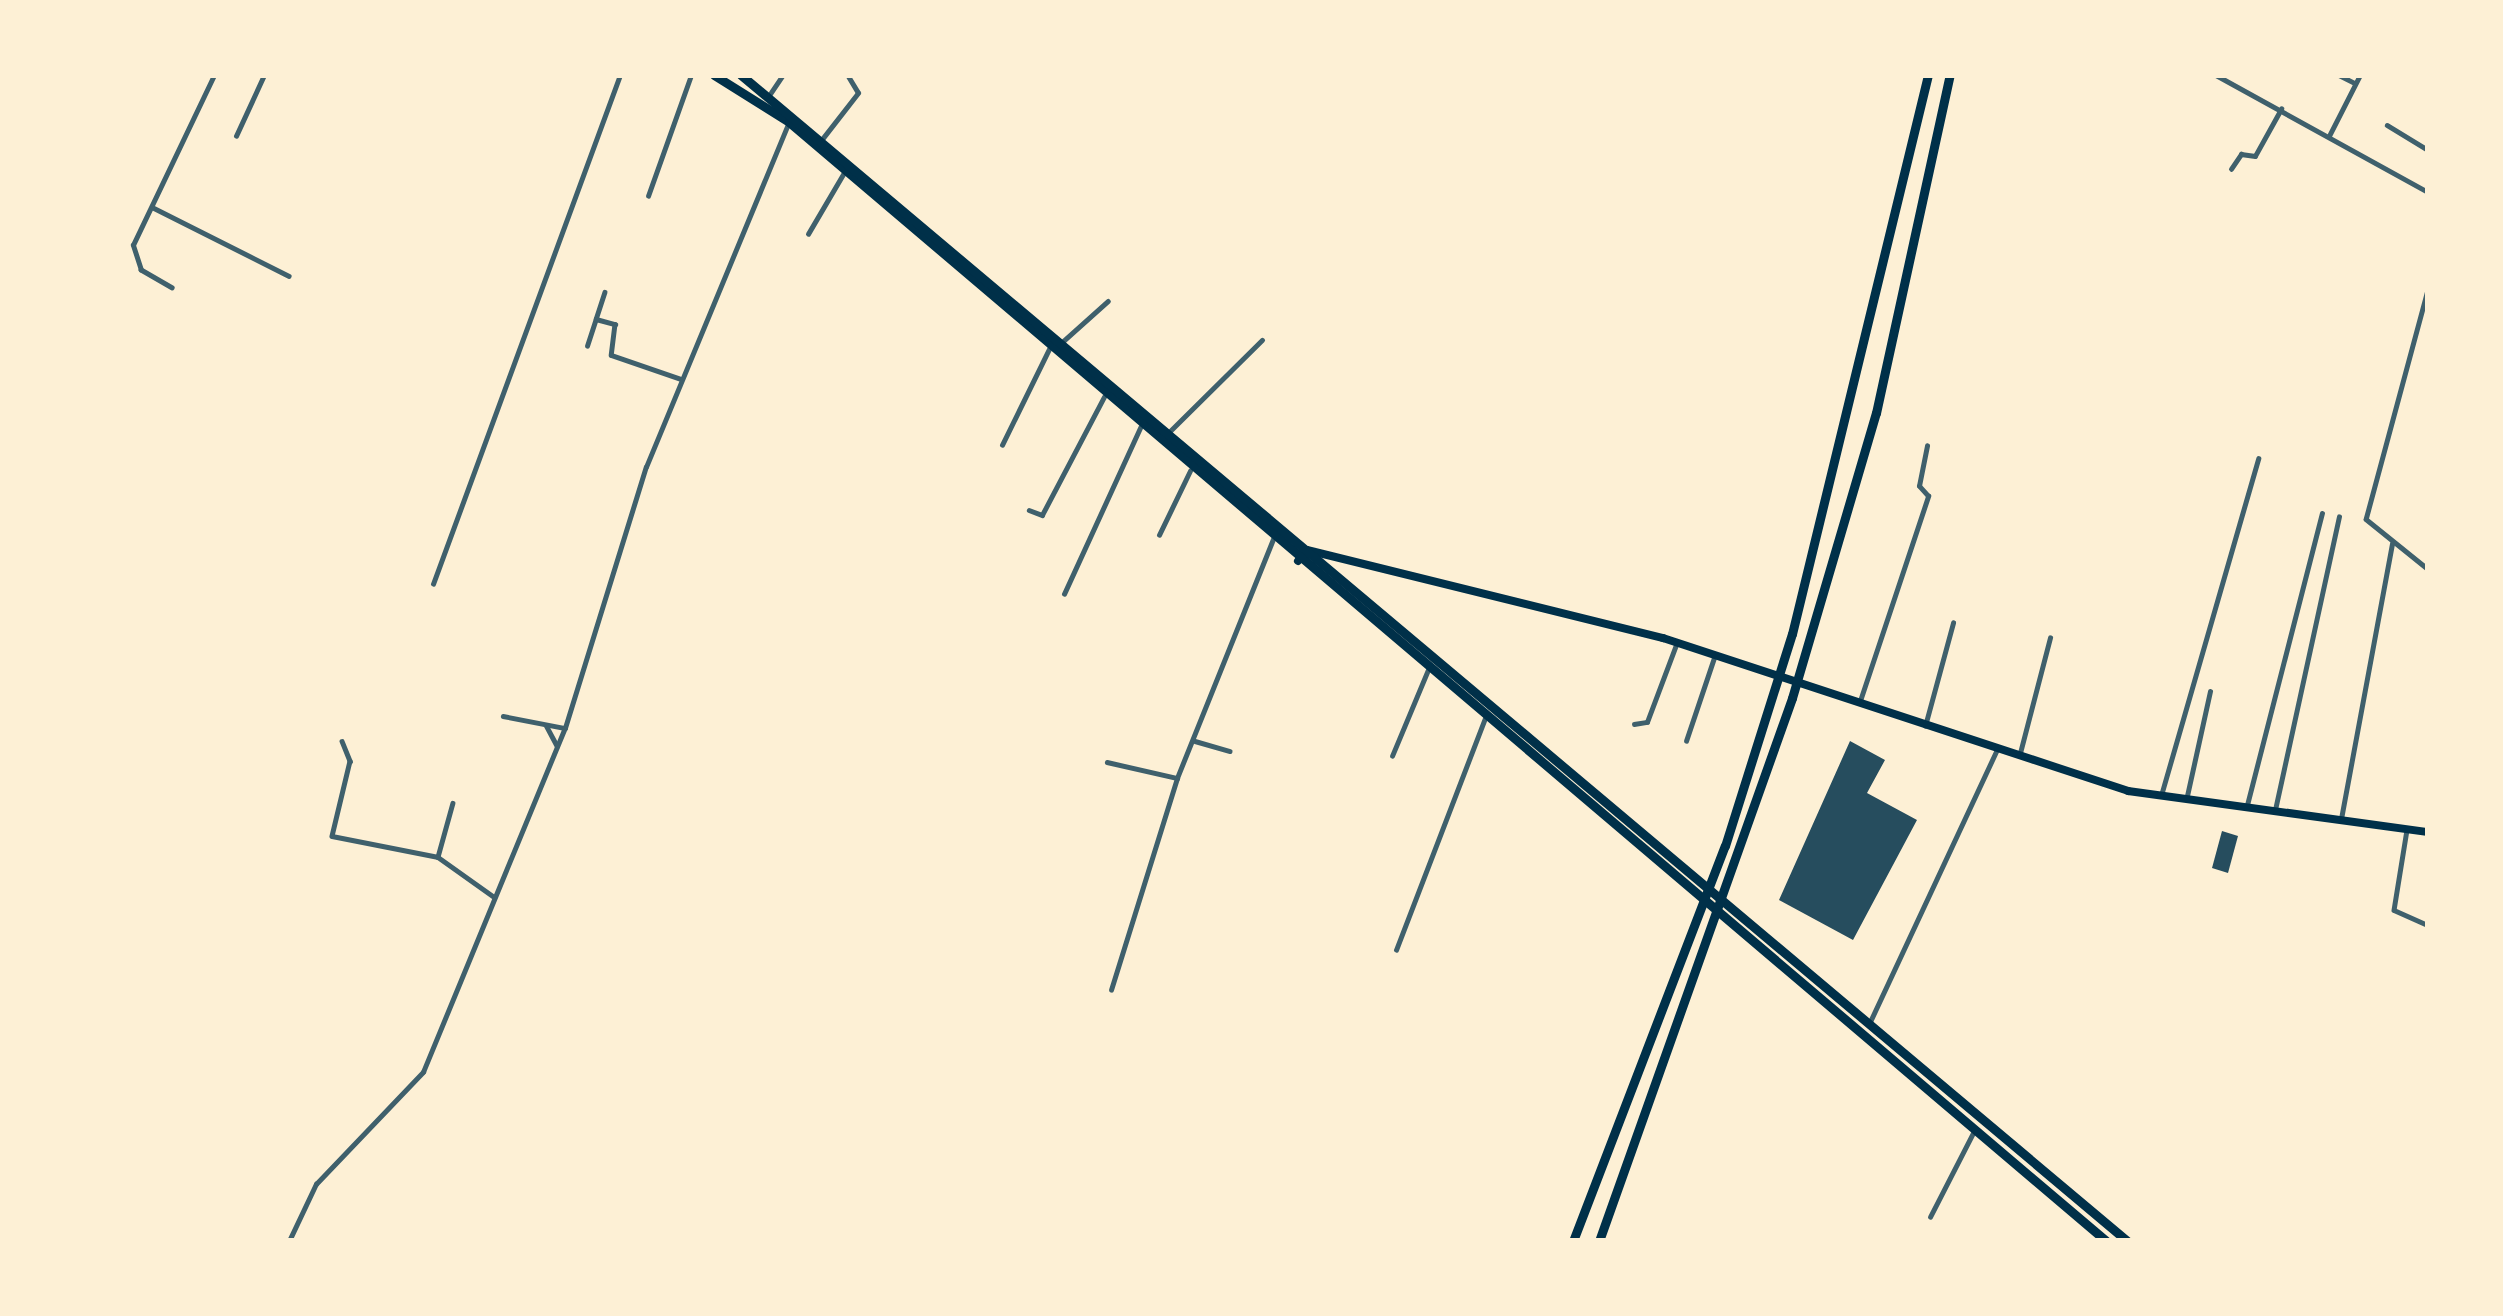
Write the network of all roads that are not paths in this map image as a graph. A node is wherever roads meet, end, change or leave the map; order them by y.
1 (214, 75) edge
2 (263, 75) edge
3 (620, 75) edge
4 (691, 75) edge
5 (714, 75) edge
6 (741, 75) edge
7 (783, 75) edge
8 (847, 75) edge
9 (1928, 75) edge
10 (1950, 75) edge
11 (2216, 75) edge
12 (2238, 75) edge
13 (2339, 75) edge
14 (2360, 75) edge
15 (2234, 83) junction
16 (2355, 83) junction
17 (770, 94) junction
18 (2281, 110) junction
19 (792, 118) junction
20 (2387, 125) dead end
21 (236, 136) dead end
22 (2329, 136) junction
23 (823, 138) junction
24 (2428, 150) edge
25 (2231, 169) dead end
26 (845, 171) junction
27 (2428, 192) edge
28 (648, 196) dead end
29 (152, 207) junction
30 (808, 234) dead end
31 (289, 276) dead end
32 (172, 288) dead end
33 (2428, 290) edge
34 (605, 292) dead end
35 (1108, 301) dead end
36 (596, 319) junction
37 (1262, 340) dead end
38 (587, 346) dead end
39 (1055, 346) junction
40 (681, 379) junction
41 (1104, 397) junction
42 (1140, 428) junction
43 (1165, 436) junction
44 (1002, 445) dead end
45 (1927, 446) dead end
46 (2258, 459) dead end
47 (1190, 471) junction
48 (1029, 510) dead end
49 (2322, 513) dead end
50 (2339, 517) dead end
51 (1159, 535) dead end
52 (1273, 539) junction
53 (2392, 544) junction
54 (1307, 550) junction
55 (1298, 561) junction
56 (1345, 561) junction
57 (2428, 569) edge
58 (1336, 575) junction
59 (433, 584) dead end
60 (1064, 594) dead end
61 (1953, 623) dead end
62 (2050, 638) dead end
63 (1676, 643) junction
64 (1715, 656) junction
65 (1428, 670) junction
66 (2210, 691) dead end
67 (1860, 701) junction
68 (503, 716) dead end
69 (1485, 718) junction
70 (546, 724) junction
71 (1634, 724) dead end
72 (1925, 726) junction
73 (565, 728) junction
74 (1192, 740) junction
75 (342, 741) dead end
76 (1686, 741) dead end
77 (557, 746) junction
78 (1230, 751) dead end
79 (1996, 752) junction
80 (1392, 756) dead end
81 (2018, 758) junction
82 (1107, 762) dead end
83 (1178, 778) junction
84 (2161, 798) junction
85 (2186, 801) junction
86 (453, 803) dead end
87 (2246, 810) junction
88 (2275, 812) junction
89 (2341, 819) junction
90 (2407, 830) junction
91 (2428, 832) edge
92 (438, 857) junction
93 (494, 897) junction
94 (2428, 926) edge
95 (1396, 950) dead end
96 (1111, 990) dead end
97 (1868, 1026) junction
98 (1974, 1130) junction
99 (1930, 1217) dead end
100 (290, 1241) edge
101 (1573, 1241) edge
102 (1599, 1241) edge
103 (2106, 1241) edge
104 (2127, 1241) edge

1 - 29 street
2 - 21 street
3 - 59 street
4 - 28 street
5 - 19 highway
6 - 17 highway
7 - 17 street
8 - 23 street
9 - 101 highway
10 - 102 highway
11 - 15 street
12 - 15 street
13 - 16 street
14 - 16 street
15 - 18 street
16 - 22 street
17 - 19 highway
18 - 22 street
18 - 25 street
19 - 23 highway
19 - 26 highway
19 - 40 street
20 - 24 street
22 - 27 street
23 - 39 highway
26 - 30 street
26 - 39 highway
29 - 31 street
29 - 32 street
33 - 53 street
34 - 36 street
35 - 39 street
36 - 38 street
36 - 40 street
37 - 43 street
39 - 41 highway
39 - 43 highway
39 - 44 street
40 - 73 street
41 - 42 highway
41 - 48 street
42 - 47 highway
42 - 60 street
43 - 54 highway
45 - 67 street
46 - 84 street
47 - 51 street
47 - 52 highway
49 - 87 street
50 - 88 street
52 - 55 highway
52 - 74 street
53 - 57 street
53 - 89 street
54 - 55 main road
54 - 56 main road
54 - 58 highway
55 - 65 highway
56 - 58 highway
56 - 63 main road
58 - 97 highway
61 - 72 street
62 - 81 street
63 - 64 main road
63 - 71 street
64 - 67 main road
64 - 76 street
65 - 69 highway
65 - 80 street
66 - 85 street
67 - 72 main road
68 - 70 street
69 - 95 street
69 - 98 highway
70 - 73 street
70 - 77 street
72 - 79 main road
73 - 77 street
74 - 78 street
74 - 83 street
75 - 92 street
77 - 93 street
79 - 81 main road
79 - 97 street
81 - 84 main road
82 - 83 street
83 - 96 street
84 - 85 main road
85 - 87 main road
86 - 92 street
87 - 88 main road
88 - 89 main road
89 - 90 main road
90 - 91 main road
90 - 94 street
92 - 93 street
93 - 100 street
97 - 104 highway
98 - 99 street
98 - 103 highway

